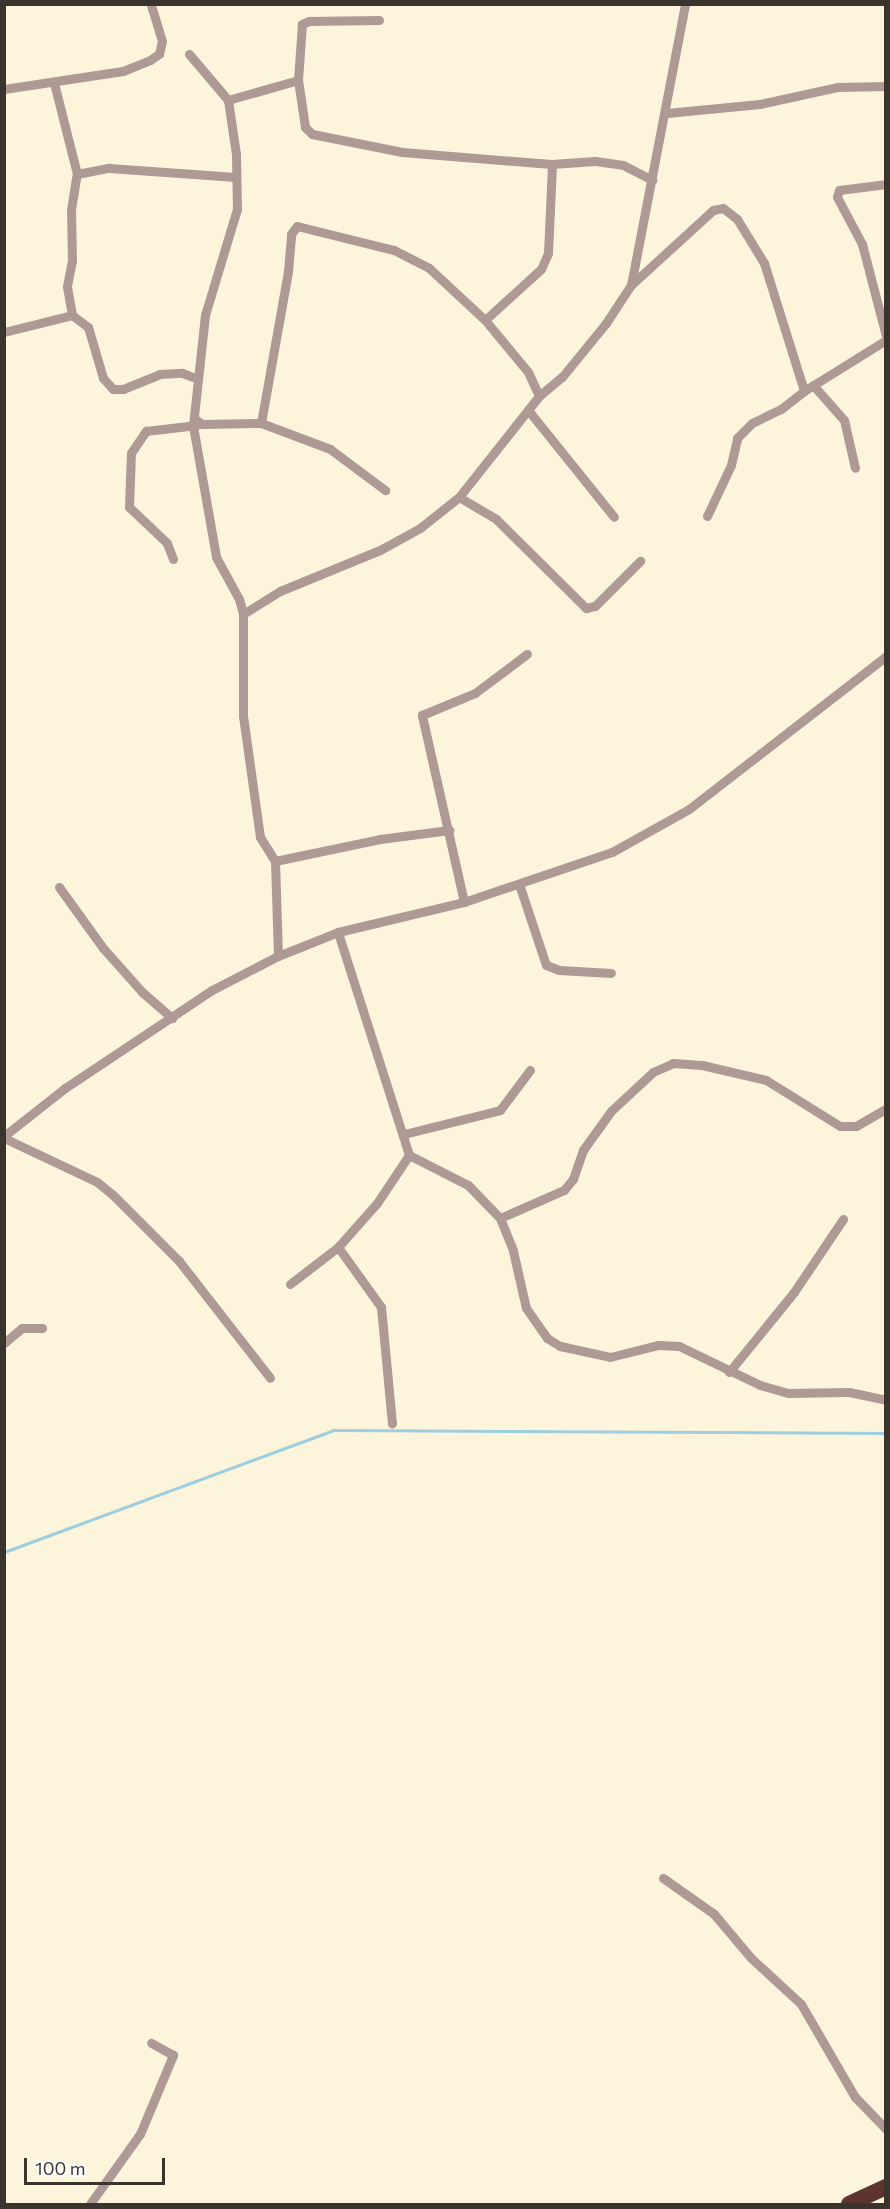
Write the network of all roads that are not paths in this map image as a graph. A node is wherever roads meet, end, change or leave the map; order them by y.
1 (150, 4) edge
2 (685, 4) edge
3 (379, 20) dead end
4 (189, 54) dead end
5 (297, 80) junction
6 (54, 83) junction
7 (885, 86) edge
8 (4, 89) edge
9 (228, 100) junction
10 (667, 113) junction
11 (552, 164) junction
12 (77, 174) junction
13 (236, 177) junction
14 (652, 180) junction
15 (885, 184) edge
16 (632, 285) junction
17 (72, 315) junction
18 (485, 320) junction
19 (4, 332) edge
20 (885, 338) edge
21 (196, 378) junction
22 (813, 385) junction
23 (804, 391) junction
24 (539, 396) junction
25 (528, 410) junction
26 (197, 423) junction
27 (261, 423) junction
28 (855, 468) dead end
29 (385, 490) dead end
30 (459, 497) junction
31 (707, 516) dead end
32 (614, 517) dead end
33 (173, 559) dead end
34 (640, 561) dead end
35 (243, 614) junction
36 (527, 654) dead end
37 (884, 659) edge
38 (449, 830) junction
39 (275, 861) junction
40 (519, 884) junction
41 (59, 887) dead end
42 (464, 902) junction
43 (338, 932) junction
44 (278, 956) junction
45 (611, 973) dead end
46 (172, 1018) junction
47 (530, 1070) dead end
48 (885, 1109) edge
49 (404, 1134) junction
50 (4, 1137) edge
51 (409, 1155) junction
52 (501, 1218) junction
53 (843, 1219) dead end
54 (338, 1247) junction
55 (290, 1284) dead end
56 (42, 1328) dead end
57 (4, 1343) edge
58 (729, 1372) junction
59 (270, 1378) dead end
60 (885, 1400) edge
61 (392, 1423) dead end
62 (663, 1878) dead end
63 (151, 2043) dead end
64 (885, 2129) edge
65 (885, 2187) edge
66 (90, 2205) edge
67 (849, 2205) edge

1 - 6 street
2 - 10 street
3 - 5 street
4 - 9 street
5 - 9 street
5 - 11 street
6 - 8 street
6 - 12 street
7 - 10 street
9 - 13 street
10 - 14 street
11 - 14 street
11 - 18 street
12 - 13 street
12 - 17 street
13 - 21 street
14 - 16 street
15 - 20 street
16 - 23 street
16 - 24 street
17 - 19 street
17 - 21 street
18 - 24 street
18 - 27 street
20 - 22 street
21 - 26 street
22 - 23 street
22 - 28 street
23 - 31 street
24 - 25 street
25 - 30 street
25 - 32 street
26 - 27 street
26 - 33 street
26 - 35 street
27 - 29 street
30 - 34 street
30 - 35 street
35 - 39 street
36 - 38 street
37 - 40 street
38 - 39 street
38 - 42 street
39 - 44 street
40 - 42 street
40 - 45 street
41 - 46 street
42 - 43 street
43 - 44 street
43 - 49 street
44 - 46 street
46 - 50 street
47 - 49 street
48 - 52 street
49 - 51 street
50 - 59 street
51 - 52 street
51 - 54 street
52 - 58 street
53 - 58 street
54 - 55 street
54 - 61 street
56 - 57 street
58 - 60 street
62 - 64 street
63 - 66 street
65 - 67 highway

